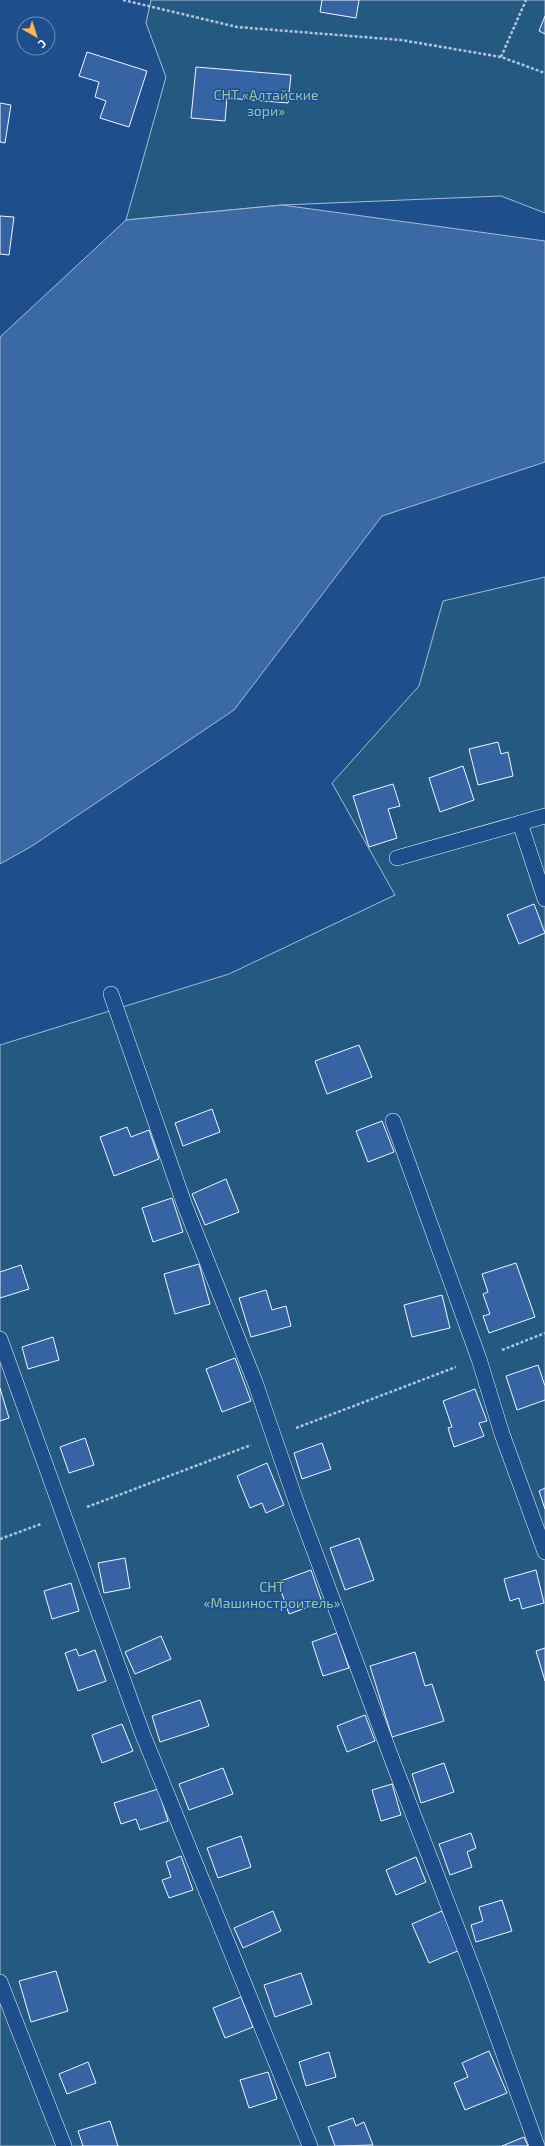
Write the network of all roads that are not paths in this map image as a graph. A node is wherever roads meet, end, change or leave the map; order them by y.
1 (545, 816) edge
2 (520, 823) junction
3 (397, 858) dead end
4 (545, 899) edge
5 (111, 994) dead end
6 (393, 1121) dead end
7 (0, 1339) edge
8 (545, 1552) edge
9 (0, 1982) edge
10 (64, 2146) edge
11 (310, 2146) edge
12 (537, 2146) edge

1 - 2 lane
2 - 3 lane
2 - 4 lane
5 - 12 lane
6 - 8 lane
7 - 11 lane
9 - 10 lane

